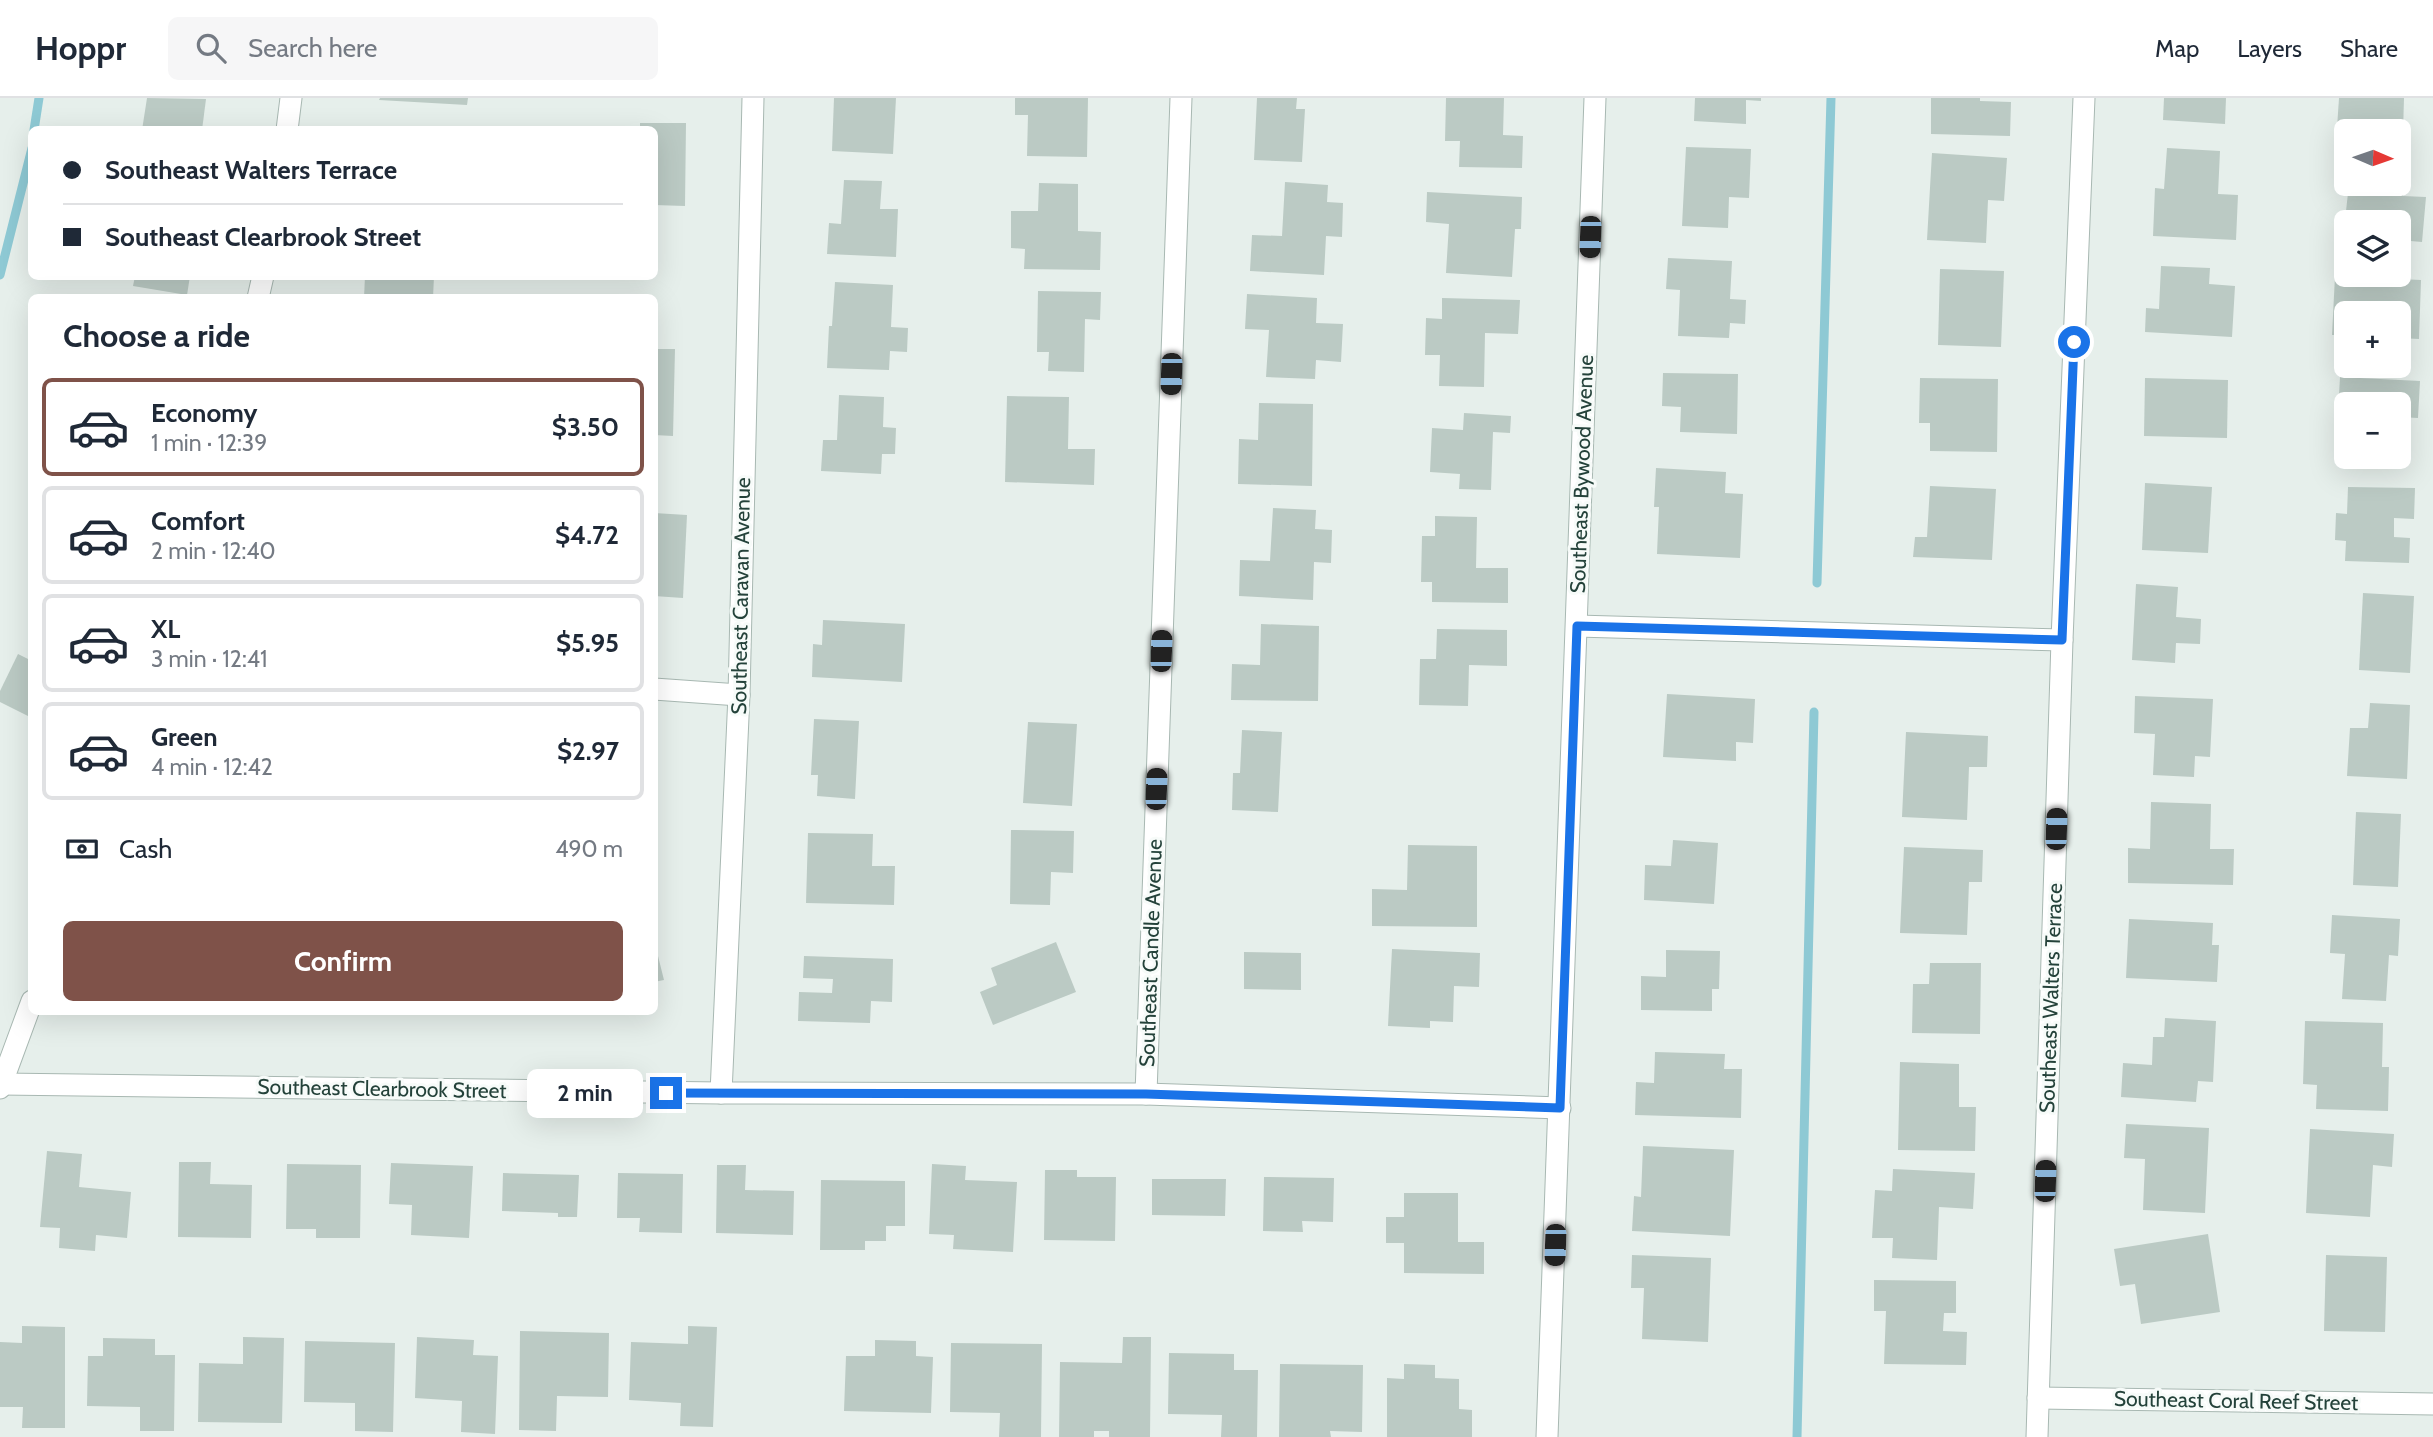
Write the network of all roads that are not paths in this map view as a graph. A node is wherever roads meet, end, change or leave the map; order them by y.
1 (291, 98) edge
2 (752, 98) edge
3 (1181, 98) edge
4 (1595, 98) edge
5 (2084, 98) edge
6 (288, 126) edge
7 (1577, 626) junction
8 (2062, 640) junction
9 (658, 689) edge
10 (739, 695) junction
11 (28, 1012) edge
12 (1, 1086) edge
13 (721, 1093) junction
14 (1146, 1094) junction
15 (1560, 1108) junction
16 (2038, 1398) junction
17 (2433, 1404) edge
18 (1547, 1437) edge
19 (2037, 1437) edge

1 - 6 street
2 - 10 street, Southeast Caravan Avenue
3 - 14 street, Southeast Candle Avenue
4 - 7 street, Southeast Bywood Avenue
5 - 8 street, Southeast Walters Terrace
7 - 8 street
7 - 15 street, Southeast Bywood Avenue
8 - 16 street, Southeast Walters Terrace
9 - 10 street
10 - 13 street, Southeast Caravan Avenue
11 - 12 street
12 - 13 street, Southeast Clearbrook Street
13 - 14 street, Southeast Clearbrook Street
14 - 15 street, Southeast Clearbrook Street
15 - 18 street, Southeast Bywood Avenue
16 - 17 street, Southeast Coral Reef Street
16 - 19 street, Southeast Walters Terrace

